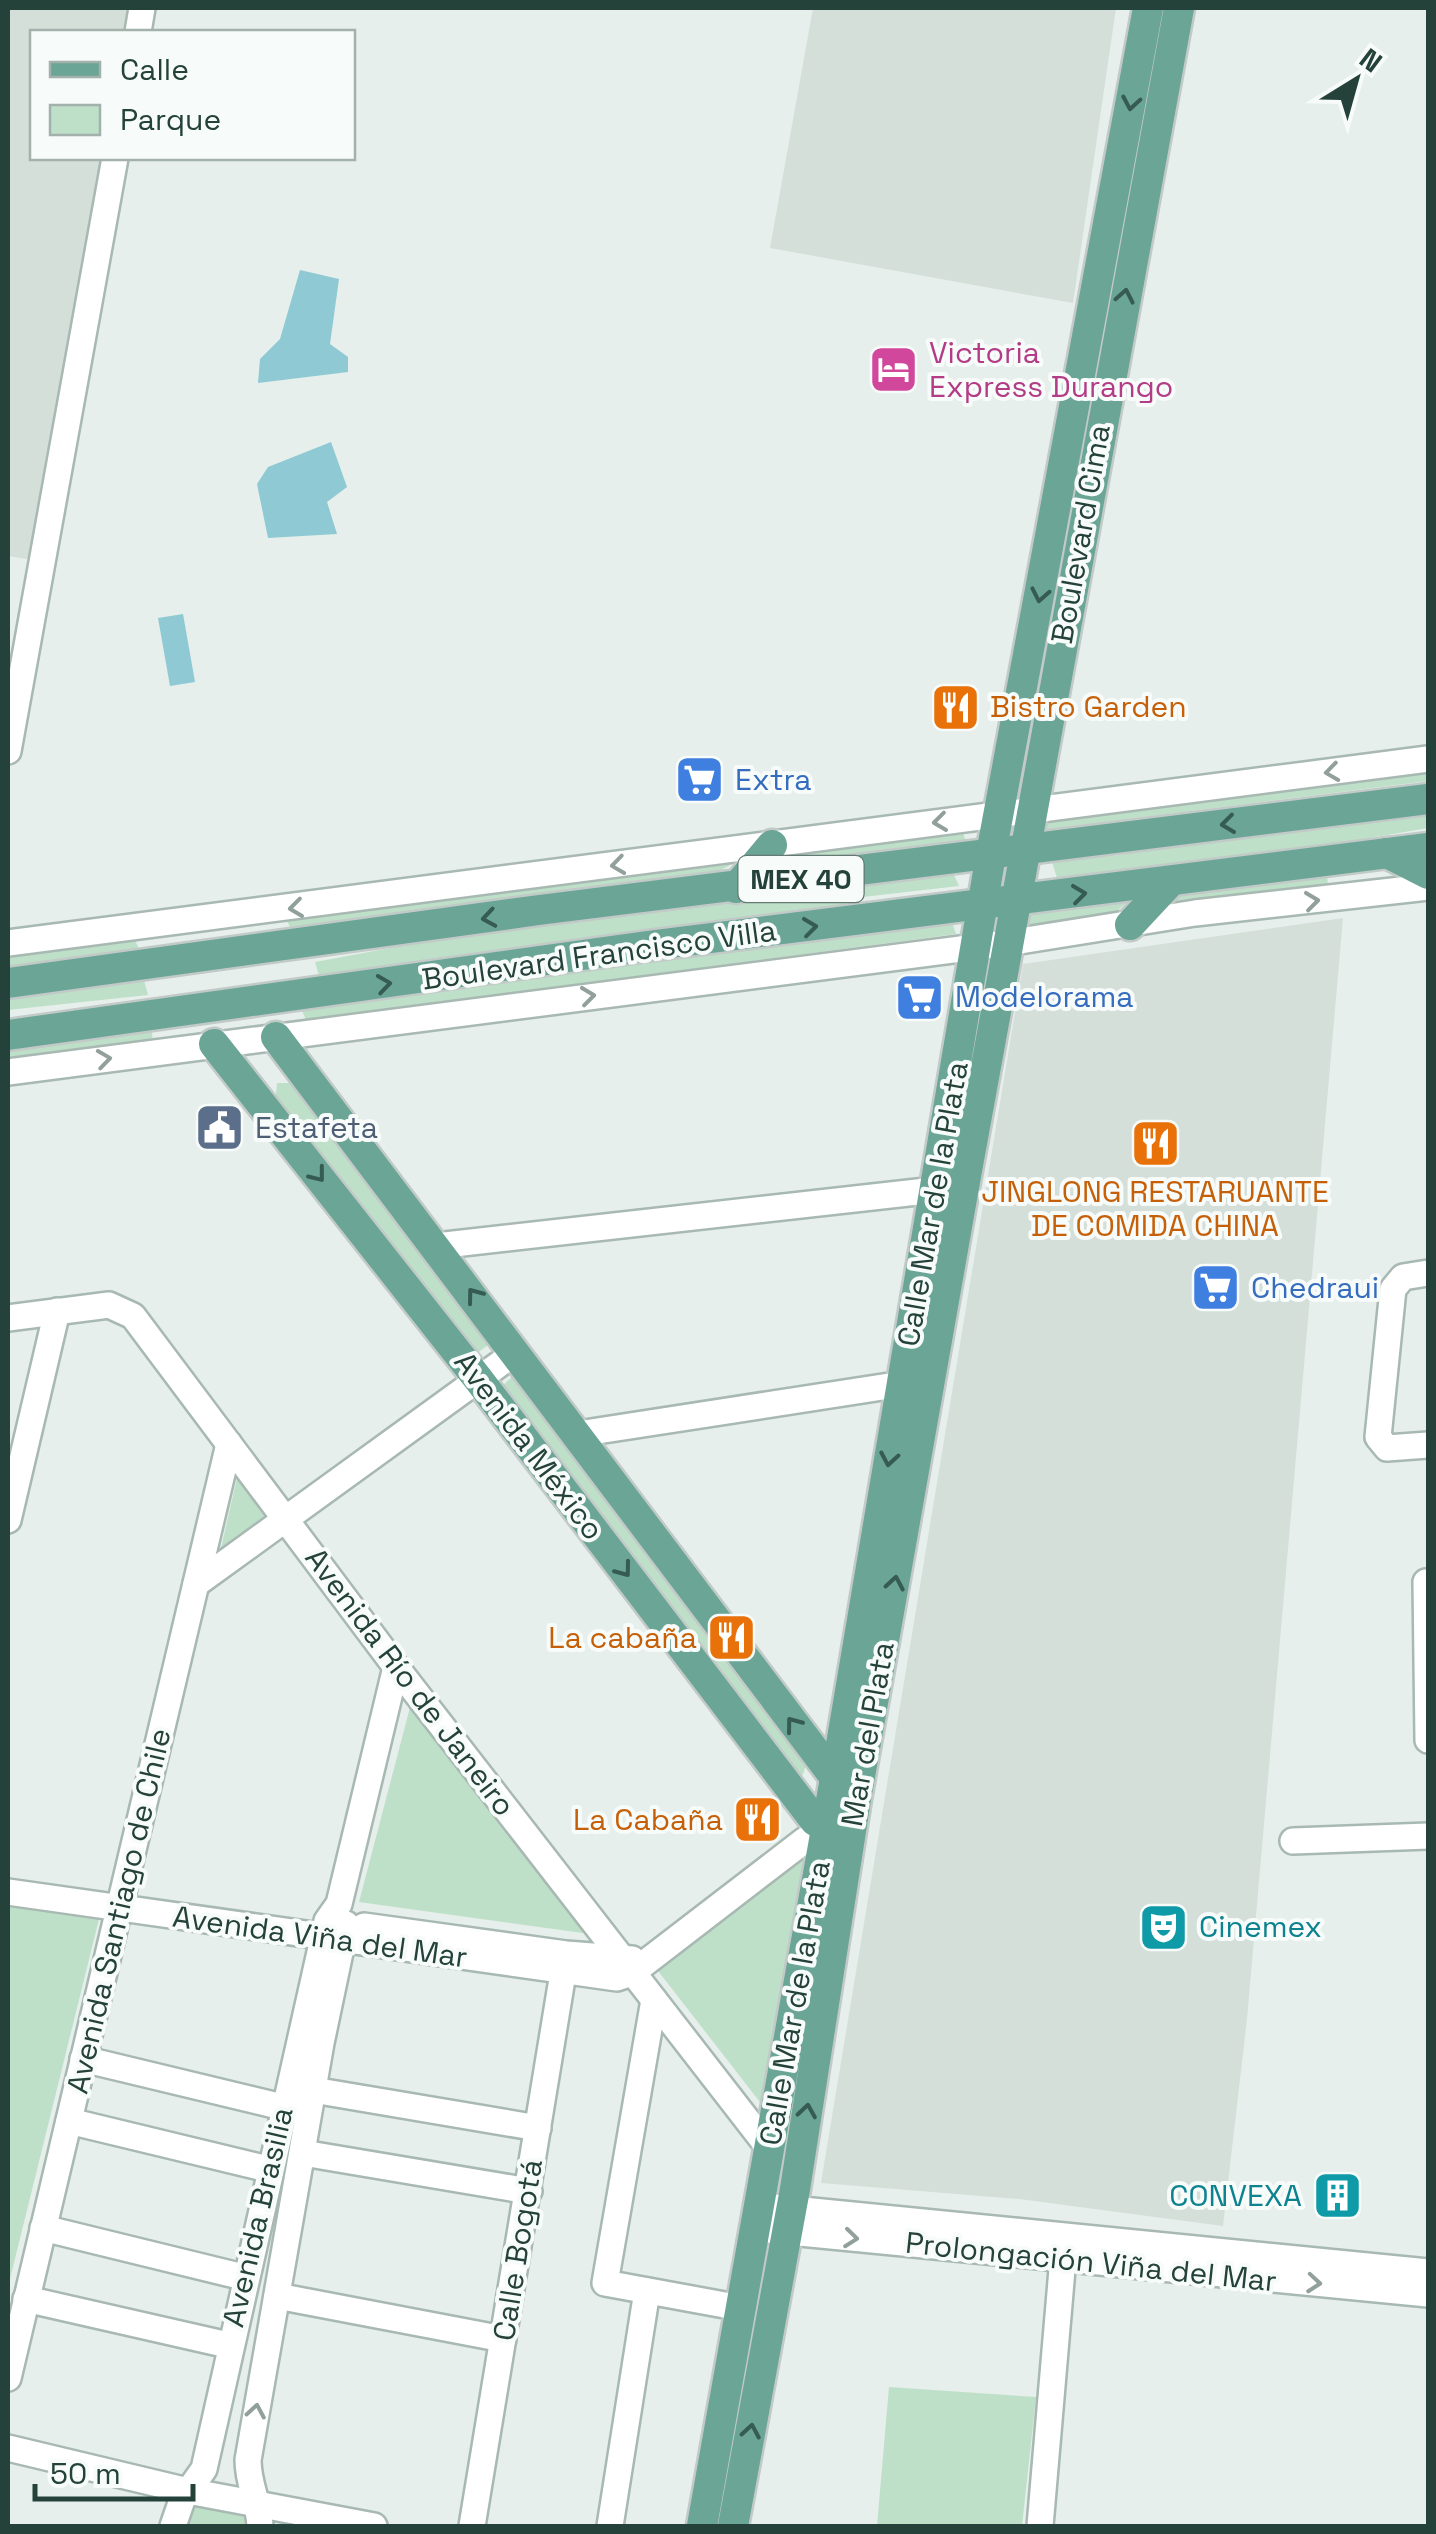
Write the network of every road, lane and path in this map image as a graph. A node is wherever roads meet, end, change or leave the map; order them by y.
1 (1148, 8) edge
2 (1179, 8) edge
3 (115, 160) edge
4 (8, 751) edge
5 (1428, 759) edge
6 (1428, 799) edge
7 (1032, 811) junction
8 (999, 815) junction
9 (772, 845) junction
10 (1428, 848) edge
11 (1025, 850) junction
12 (992, 854) junction
13 (1386, 854) junction
14 (1428, 874) edge
15 (1170, 882) junction
16 (1428, 887) edge
17 (736, 888) junction
18 (1015, 902) junction
19 (982, 906) junction
20 (1130, 925) junction
21 (8, 943) edge
22 (992, 944) junction
23 (8, 983) edge
24 (8, 1035) edge
25 (276, 1037) junction
26 (214, 1044) junction
27 (8, 1072) edge
28 (950, 1189) junction
29 (436, 1246) junction
30 (1428, 1273) edge
31 (57, 1311) junction
32 (8, 1318) edge
33 (516, 1352) junction
34 (479, 1380) junction
35 (902, 1384) junction
36 (578, 1434) junction
37 (229, 1444) junction
38 (1428, 1445) edge
39 (8, 1520) edge
40 (286, 1520) junction
41 (1426, 1582) edge
42 (196, 1584) junction
43 (396, 1667) junction
44 (1428, 1740) edge
45 (845, 1789) junction
46 (838, 1836) junction
47 (1428, 1836) edge
48 (1293, 1841) dead end
49 (8, 1874) edge
50 (8, 1892) edge
51 (121, 1900) junction
52 (336, 1925) junction
53 (634, 1964) junction
54 (563, 1972) junction
55 (654, 2000) junction
56 (83, 2059) junction
57 (302, 2104) junction
58 (69, 2121) junction
59 (538, 2128) junction
60 (769, 2148) junction
61 (303, 2153) junction
62 (268, 2169) junction
63 (529, 2191) junction
64 (756, 2216) junction
65 (789, 2220) junction
66 (44, 2228) junction
67 (1063, 2248) junction
68 (1428, 2272) edge
69 (244, 2277) junction
70 (647, 2291) junction
71 (1428, 2294) edge
72 (278, 2296) junction
73 (26, 2298) junction
74 (741, 2308) junction
75 (504, 2339) junction
76 (228, 2345) junction
77 (8, 2378) edge
78 (8, 2448) edge
79 (188, 2491) junction
80 (259, 2516) edge
81 (173, 2526) edge
82 (374, 2526) edge
83 (472, 2526) edge
84 (610, 2526) edge
85 (702, 2526) edge
86 (733, 2526) edge
87 (1040, 2526) edge

1 -> 8 main road, Boulevard Cima
7 -> 2 main road, Boulevard Cima
3 - 4 street
5 -> 7 street
6 -> 11 main road, Boulevard Francisco Villa / MEX 40
7 - 8 street
7 - 11 main road, Boulevard Cima
8 -> 9 street
8 - 12 main road, Boulevard Cima
9 - 17 main road
9 -> 21 street
10 - 13 main road, Boulevard Francisco Villa / MEX 40
11 - 12 main road, Boulevard Francisco Villa / MEX 40
11 - 18 main road, Boulevard Cima
12 - 17 main road, Boulevard Francisco Villa / MEX 40
12 - 19 main road, Boulevard Cima
13 - 14 main road
13 - 15 main road, Boulevard Francisco Villa / MEX 40
18 -> 15 main road, Boulevard Francisco Villa / MEX 40
15 - 20 main road
20 -> 16 street, Boulevard Francisco Villa
17 -> 23 main road, Boulevard Francisco Villa / MEX 40
18 - 19 main road, Boulevard Francisco Villa / MEX 40
18 - 22 main road, Boulevard Cima
19 - 22 main road, Boulevard Cima
24 -> 19 main road, Boulevard Francisco Villa / MEX 40
20 - 22 street, Boulevard Francisco Villa
25 -> 22 street, Boulevard Francisco Villa
22 - 28 main road, Mar del Plata
25 - 26 street, Boulevard Francisco Villa
25 - 29 main road, Avenida México
27 -> 26 street, Boulevard Francisco Villa
26 -> 34 main road, Avenida México
28 - 29 street
28 - 35 main road, Calle Mar de la Plata
45 -> 28 main road, Mar del Plata
33 -> 29 main road, Avenida México
30 - 38 street
31 - 32 street, Avenida Río de Janeiro
31 - 37 street, Avenida Río de Janeiro
31 - 39 street
33 - 34 street
33 - 36 main road, Avenida México
34 - 40 street
34 -> 46 main road, Avenida México
35 - 36 street
35 -> 45 main road, Calle Mar de la Plata
45 -> 36 main road, Avenida México
37 - 40 street, Avenida Río de Janeiro
37 - 42 street, Avenida Santiago de Chile
40 - 42 street
40 - 43 street, Avenida Río de Janeiro
41 - 44 street
42 - 51 street, Avenida Santiago de Chile
43 - 52 street, Avenida Brasilia
43 - 53 street, Avenida Río de Janeiro
45 - 46 main road, Mar del Plata
46 - 53 street
46 - 60 main road, Calle Mar de la Plata
65 -> 46 main road, Mar del Plata
47 - 48 street
49 - 51 street, Avenida Viña del Mar
50 - 51 street, Avenida Viña del Mar
51 - 52 street, Avenida Viña del Mar
51 - 56 street, Avenida Santiago de Chile
52 - 53 street, Avenida Viña del Mar
52 - 54 street, Avenida Viña del Mar
52 - 57 street, Avenida Brasilia
53 - 54 street, Avenida Viña del Mar
53 - 55 street, Avenida Río de Janeiro
54 - 59 street, Calle Bogotá
55 - 60 street, Avenida Río de Janeiro
55 - 70 street
56 - 57 street
56 - 58 street, Avenida Santiago de Chile
57 - 59 street
57 - 61 street, Avenida Brasilia
57 - 62 street, Avenida Brasilia
58 - 62 street
58 - 66 street, Avenida Santiago de Chile
59 - 63 street, Calle Bogotá
60 - 64 main road, Calle Mar de la Plata
61 - 63 street
61 - 72 street, Avenida Brasilia
62 - 69 street, Avenida Brasilia
63 - 75 street, Calle Bogotá
64 - 65 street, Prolongación Viña del Mar
64 - 74 main road, Calle Mar de la Plata
65 - 67 street, Prolongación Viña del Mar
86 -> 65 main road, Mar del Plata
66 - 69 street
66 - 73 street, Avenida Santiago de Chile
67 - 68 street, Prolongación Viña del Mar
67 -> 71 street, Prolongación Viña del Mar
67 - 87 street
69 - 76 street, Avenida Brasilia
70 - 74 street
70 - 84 street
72 - 75 street
80 -> 72 street, Avenida Brasilia
73 - 76 street
73 - 77 street, Avenida Santiago de Chile
74 - 85 main road, Calle Mar de la Plata
75 - 83 street, Calle Bogotá
76 - 79 street, Avenida Brasilia
78 - 79 street
79 - 80 street
79 - 81 street, Avenida Brasilia
80 - 82 street

